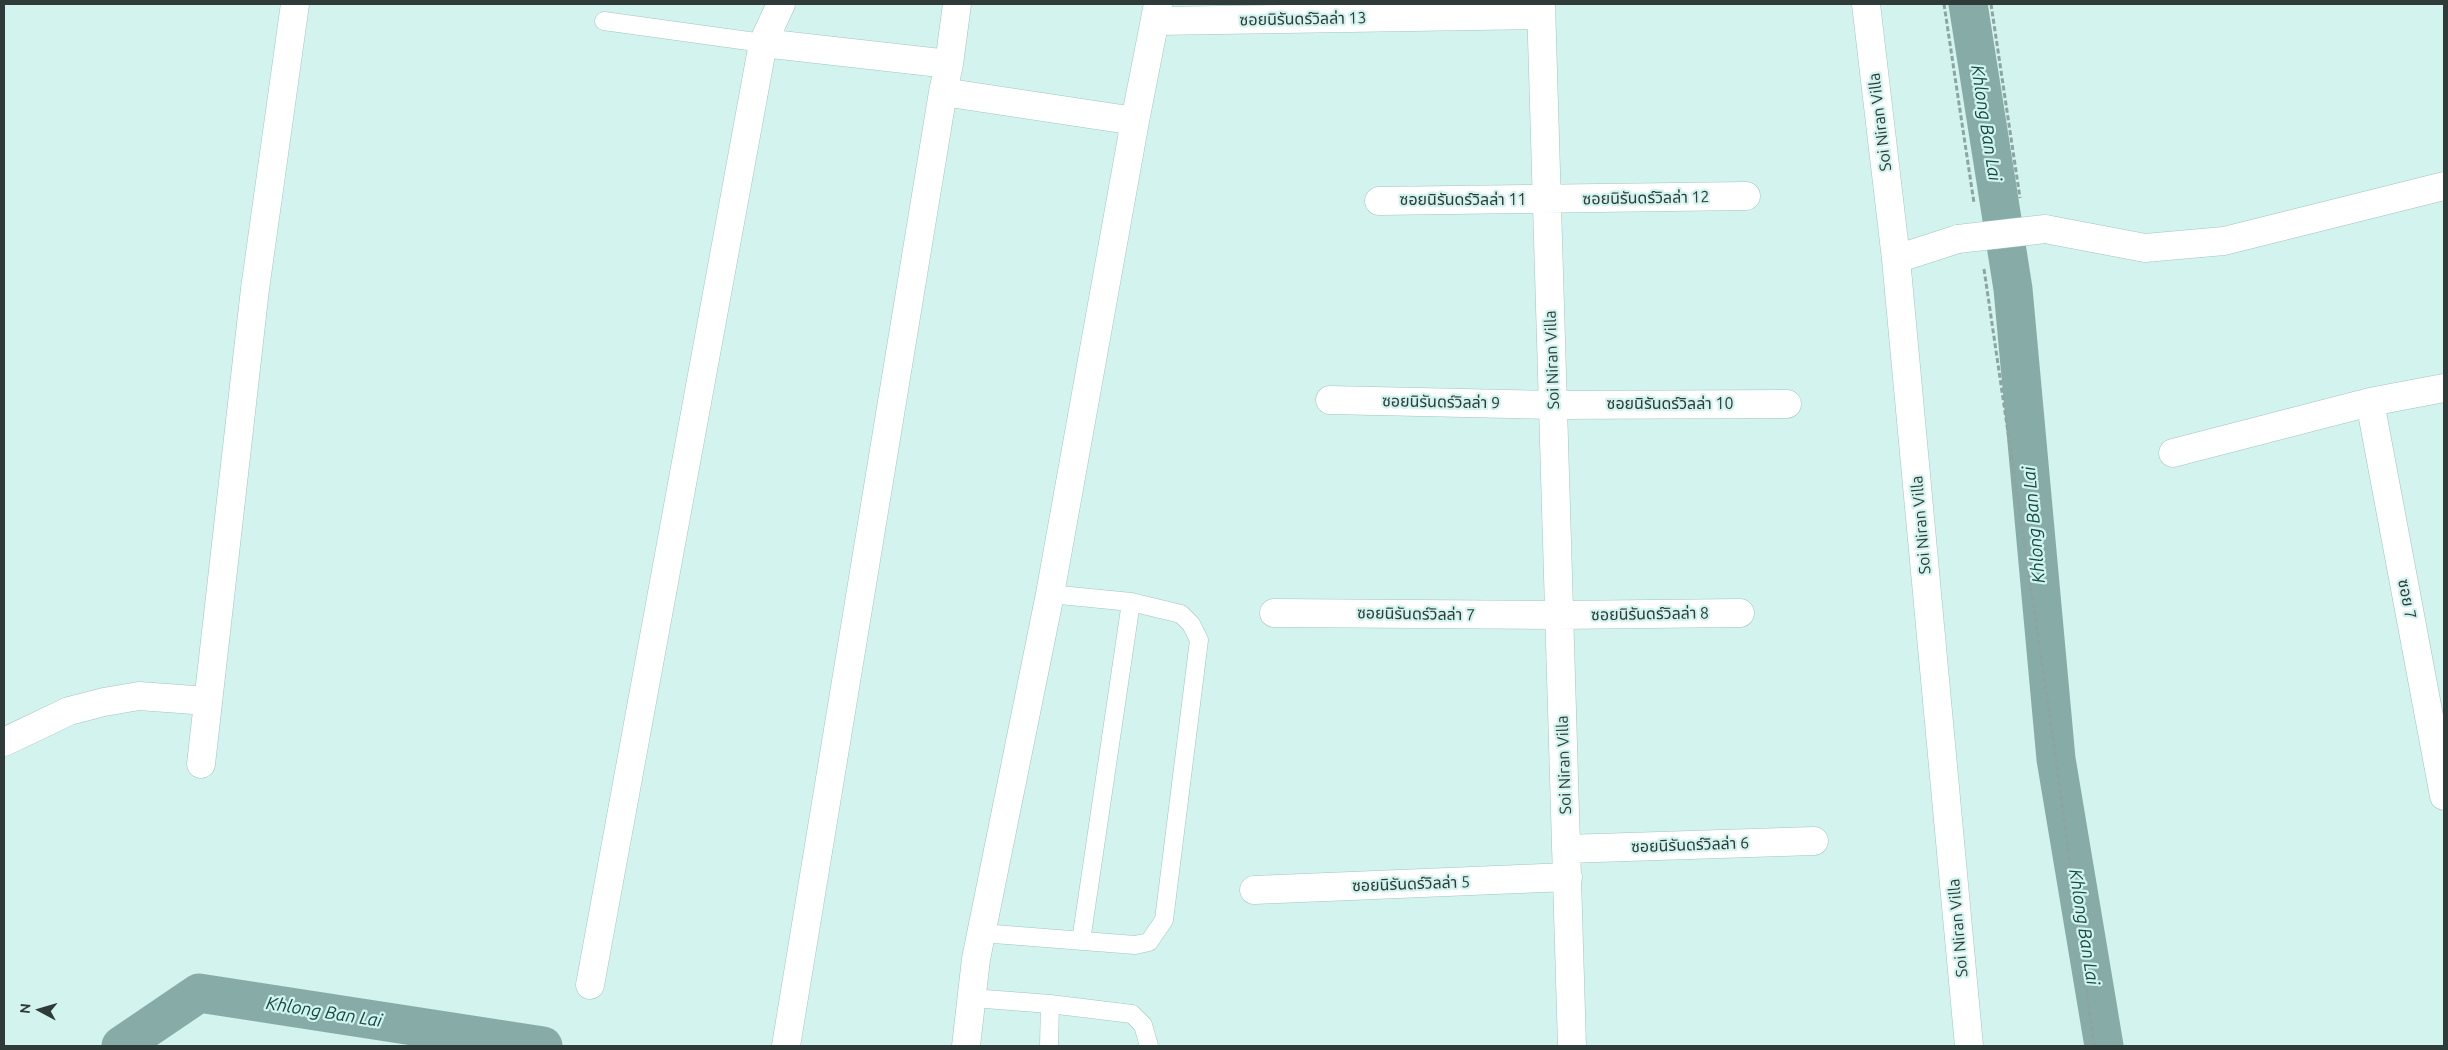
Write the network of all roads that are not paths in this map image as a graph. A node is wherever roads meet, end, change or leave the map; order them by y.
1 (296, 4) edge
2 (781, 4) edge
3 (957, 4) edge
4 (1866, 4) edge
5 (1541, 9) edge
6 (1157, 13) edge
7 (604, 21) dead end
8 (763, 43) junction
9 (949, 64) junction
10 (943, 92) junction
11 (1135, 121) junction
12 (2444, 186) edge
13 (1746, 196) dead end
14 (1547, 200) junction
15 (1379, 201) dead end
16 (1896, 259) junction
17 (2444, 388) edge
18 (1330, 400) dead end
19 (2370, 402) junction
20 (1787, 404) dead end
21 (1553, 405) junction
22 (2173, 453) dead end
23 (1050, 594) junction
24 (1131, 602) junction
25 (1274, 613) dead end
26 (1740, 613) dead end
27 (1559, 615) junction
28 (208, 701) junction
29 (4, 742) edge
30 (201, 764) dead end
31 (2444, 796) edge
32 (1814, 842) dead end
33 (1566, 850) junction
34 (1568, 877) junction
35 (1254, 890) dead end
36 (982, 933) junction
37 (1081, 941) junction
38 (590, 985) dead end
39 (972, 998) junction
40 (1050, 1004) junction
41 (786, 1046) edge
42 (966, 1046) edge
43 (1049, 1046) edge
44 (1149, 1046) edge
45 (1572, 1046) edge
46 (1969, 1046) edge

1 - 28 street
2 - 8 street
3 - 9 street
4 - 16 street, Soi Niran Villa
5 - 6 street, ซอยนิรันดร์วิลล่า 13
5 - 14 street, Soi Niran Villa
6 - 11 street
7 - 8 lane
8 - 9 street
8 - 38 street
9 - 10 street
10 - 11 street
10 - 41 street
11 - 23 street
12 - 16 street, bridge
13 - 14 street, ซอยนิรันดร์วิลล่า 12
14 - 15 street, ซอยนิรันดร์วิลล่า 11
14 - 21 street, Soi Niran Villa
16 - 46 street, Soi Niran Villa
17 - 19 street
18 - 21 street, ซอยนิรันดร์วิลล่า 9
19 - 22 street
19 - 31 street, ซอย 7
20 - 21 street, ซอยนิรันดร์วิลล่า 10
21 - 27 street, Soi Niran Villa
23 - 24 lane
23 - 36 street
24 - 37 lane
24 - 37 lane
25 - 27 street, ซอยนิรันดร์วิลล่า 7
26 - 27 street, ซอยนิรันดร์วิลล่า 8
27 - 33 street, Soi Niran Villa
28 - 29 street
28 - 30 street
32 - 33 street, ซอยนิรันดร์วิลล่า 6
33 - 34 street, Soi Niran Villa
34 - 35 street, ซอยนิรันดร์วิลล่า 5
34 - 45 street, Soi Niran Villa
36 - 37 lane
36 - 39 street
39 - 40 lane
39 - 42 street
40 - 43 lane
40 - 44 lane

